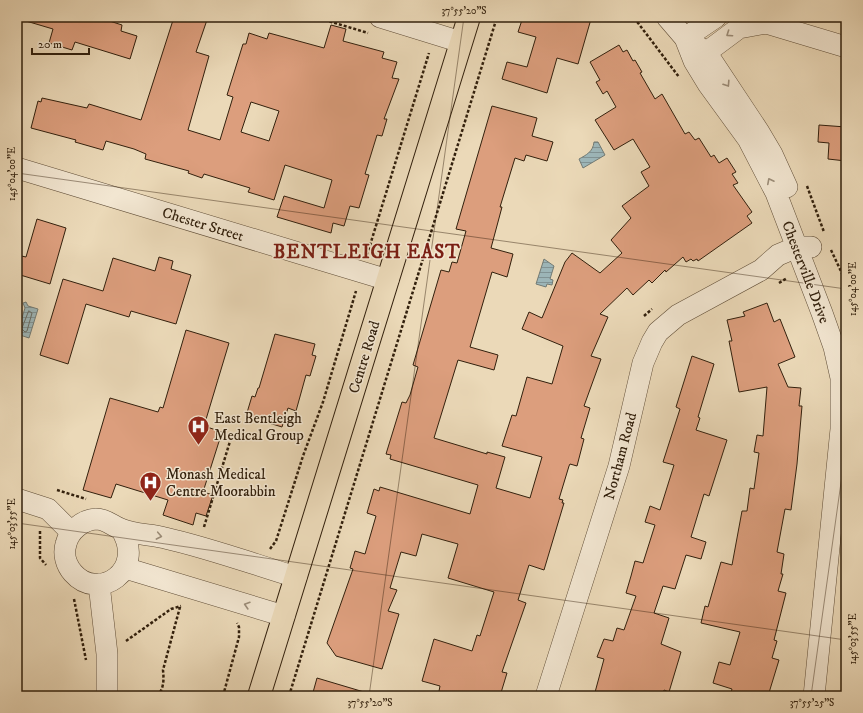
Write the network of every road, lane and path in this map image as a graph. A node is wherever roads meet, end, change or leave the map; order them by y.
1 (380, 17) edge
2 (469, 17) edge
3 (497, 17) edge
4 (629, 17) edge
5 (667, 17) edge
6 (716, 17) edge
7 (761, 20) edge
8 (435, 34) junction
9 (685, 38) junction
10 (461, 42) junction
11 (846, 47) edge
12 (700, 56) junction
13 (682, 82) dead end
14 (17, 168) edge
15 (796, 259) junction
16 (767, 278) junction
17 (388, 280) junction
18 (359, 282) junction
19 (790, 285) dead end
20 (349, 289) dead end
21 (843, 345) edge
22 (231, 438) dead end
23 (17, 499) edge
24 (846, 500) edge
25 (121, 529) junction
26 (71, 532) junction
27 (198, 548) junction
28 (268, 551) dead end
29 (125, 568) junction
30 (296, 577) junction
31 (99, 584) junction
32 (187, 595) junction
33 (180, 607) junction
34 (284, 616) junction
35 (235, 620) dead end
36 (107, 696) edge
37 (157, 696) edge
38 (224, 696) edge
39 (259, 696) edge
40 (289, 696) edge
41 (546, 696) edge
42 (814, 696) edge
43 (826, 696) edge

1 - 8 street
2 - 10 main road, Centre Road
3 - 40 path
4 - 13 path
5 - 9 street, Chesterville Drive
6 - 9 street
7 - 11 street
7 -> 12 street
8 - 10 street
8 - 18 path
9 - 12 street, Chesterville Drive
10 - 17 main road, Centre Road
12 - 15 street, Chesterville Drive
14 - 18 street, Chester Street
15 - 16 path
15 - 16 street, Northam Road
15 - 19 path
15 - 21 street, Chesterville Drive
16 - 41 street, Northam Road
17 - 18 street, Chester Street
17 - 30 main road, Centre Road
18 - 20 path
18 - 28 path
21 - 42 street, Chesterville Drive
22 - 27 path
23 - 26 street
24 - 43 street
25 - 26 street
25 -> 27 street
25 - 29 street
26 - 31 street
27 - 30 street
29 - 31 street
29 - 32 street
30 - 34 main road, Centre Road
31 - 36 street
32 - 33 path
32 - 33 path
34 -> 32 street
33 - 37 path
34 - 39 main road, Centre Road
35 - 38 path

